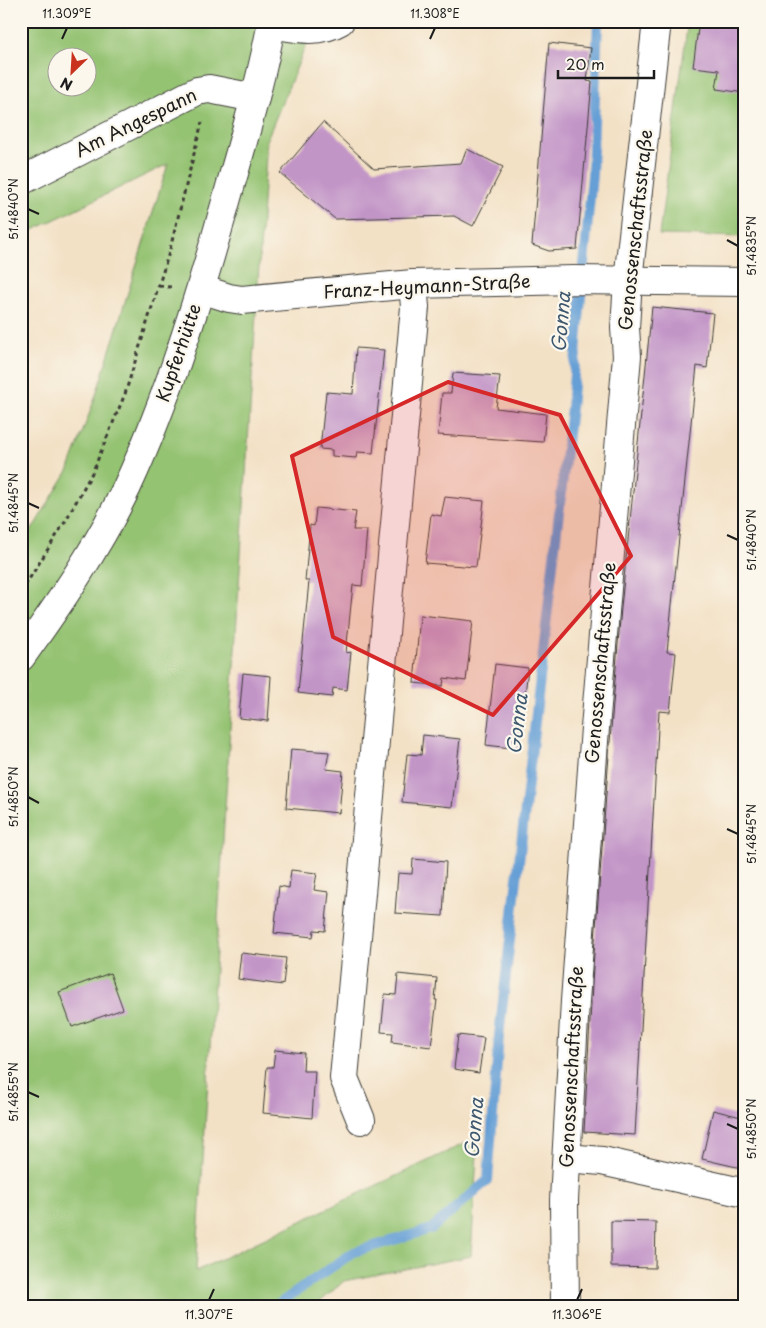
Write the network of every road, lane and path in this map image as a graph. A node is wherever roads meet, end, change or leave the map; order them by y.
1 (340, 21) edge
2 (657, 21) edge
3 (272, 23) edge
4 (209, 89) junction
5 (255, 98) junction
6 (21, 181) edge
7 (615, 280) junction
8 (745, 282) edge
9 (413, 284) junction
10 (201, 290) junction
11 (21, 592) edge
12 (21, 657) edge
13 (361, 1120) dead end
14 (567, 1158) junction
15 (745, 1193) edge
16 (565, 1307) edge

1 - 3 street
2 - 7 street, Genossenschaftsstraße
3 - 5 street, Kupferhütte
4 - 5 street, Am Angespann
4 - 6 street, Am Angespann
4 - 11 path
5 - 10 street, Kupferhütte
7 - 8 street, Franz-Heymann-Straße
7 - 9 street, Franz-Heymann-Straße
7 - 14 street, Genossenschaftsstraße
9 - 10 street, Franz-Heymann-Straße
9 - 13 street
10 - 12 street, Kupferhütte
14 - 15 street
14 - 16 street, Genossenschaftsstraße

